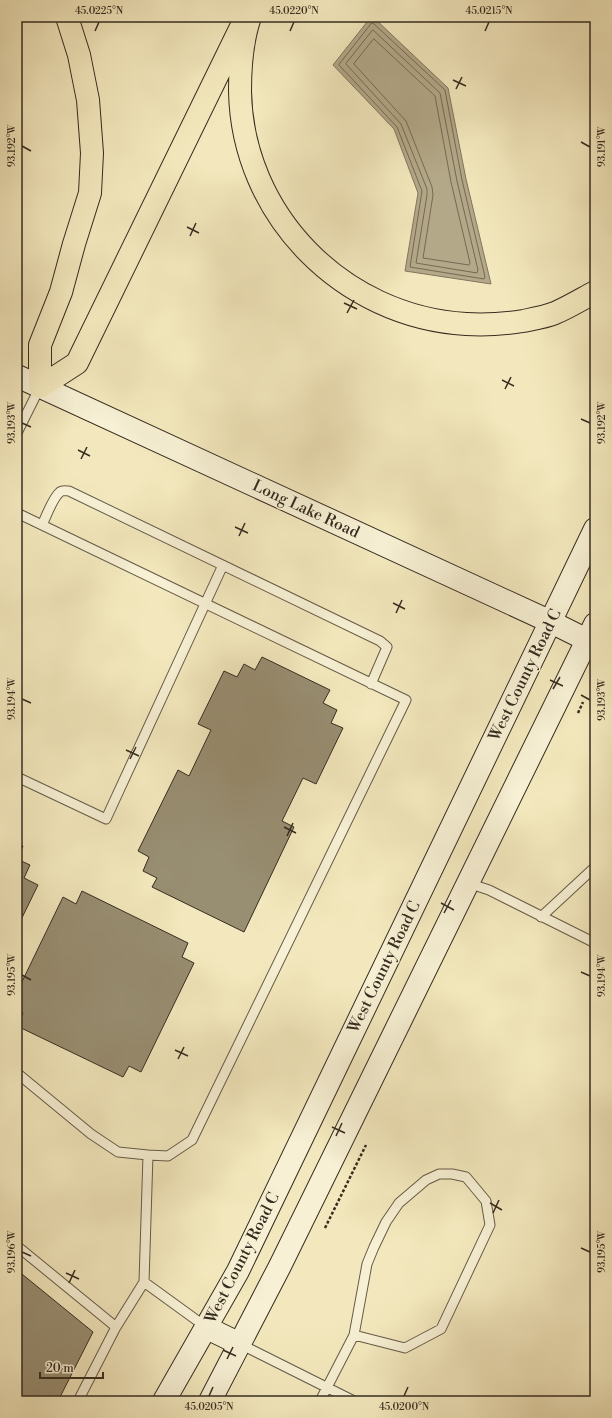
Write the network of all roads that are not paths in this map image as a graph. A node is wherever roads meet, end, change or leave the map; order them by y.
1 (67, 17) edge
2 (246, 17) edge
3 (250, 17) edge
4 (595, 292) edge
5 (17, 376) edge
6 (40, 387) junction
7 (17, 433) edge
8 (17, 513) edge
9 (42, 525) junction
10 (595, 529) edge
11 (223, 565) junction
12 (206, 604) junction
13 (551, 622) junction
14 (592, 636) edge
15 (372, 684) junction
16 (17, 777) edge
17 (595, 867) edge
18 (468, 883) junction
19 (541, 917) junction
20 (595, 943) edge
21 (17, 1073) edge
22 (148, 1155) junction
23 (17, 1246) edge
24 (144, 1282) junction
25 (116, 1326) junction
26 (207, 1328) junction
27 (354, 1335) junction
28 (240, 1344) junction
29 (327, 1387) junction
30 (78, 1401) edge
31 (164, 1401) edge
32 (210, 1401) edge
33 (320, 1401) edge
34 (354, 1401) edge

1 - 6 highway
2 - 6 highway
3 - 4 highway
5 - 6 main road, Long Lake Road
6 - 7 lane
6 - 13 main road, Long Lake Road
8 - 9 lane
9 - 11 lane
9 - 12 lane
10 - 13 main road, West County Road C
11 - 12 lane
11 - 15 lane
12 - 15 lane
12 - 16 lane
13 - 14 main road, Long Lake Road
13 - 26 main road, West County Road C
14 - 18 main road
15 - 22 lane
17 - 19 lane
18 - 19 lane
18 - 28 main road
19 - 20 lane
21 - 22 lane
22 - 24 lane
23 - 25 lane
24 - 25 lane
24 - 26 lane
25 - 30 lane
26 - 28 main road
26 - 31 main road, West County Road C
27 - 27 lane
27 - 29 lane
28 - 29 lane
28 - 32 main road
29 - 33 lane
29 - 34 lane

